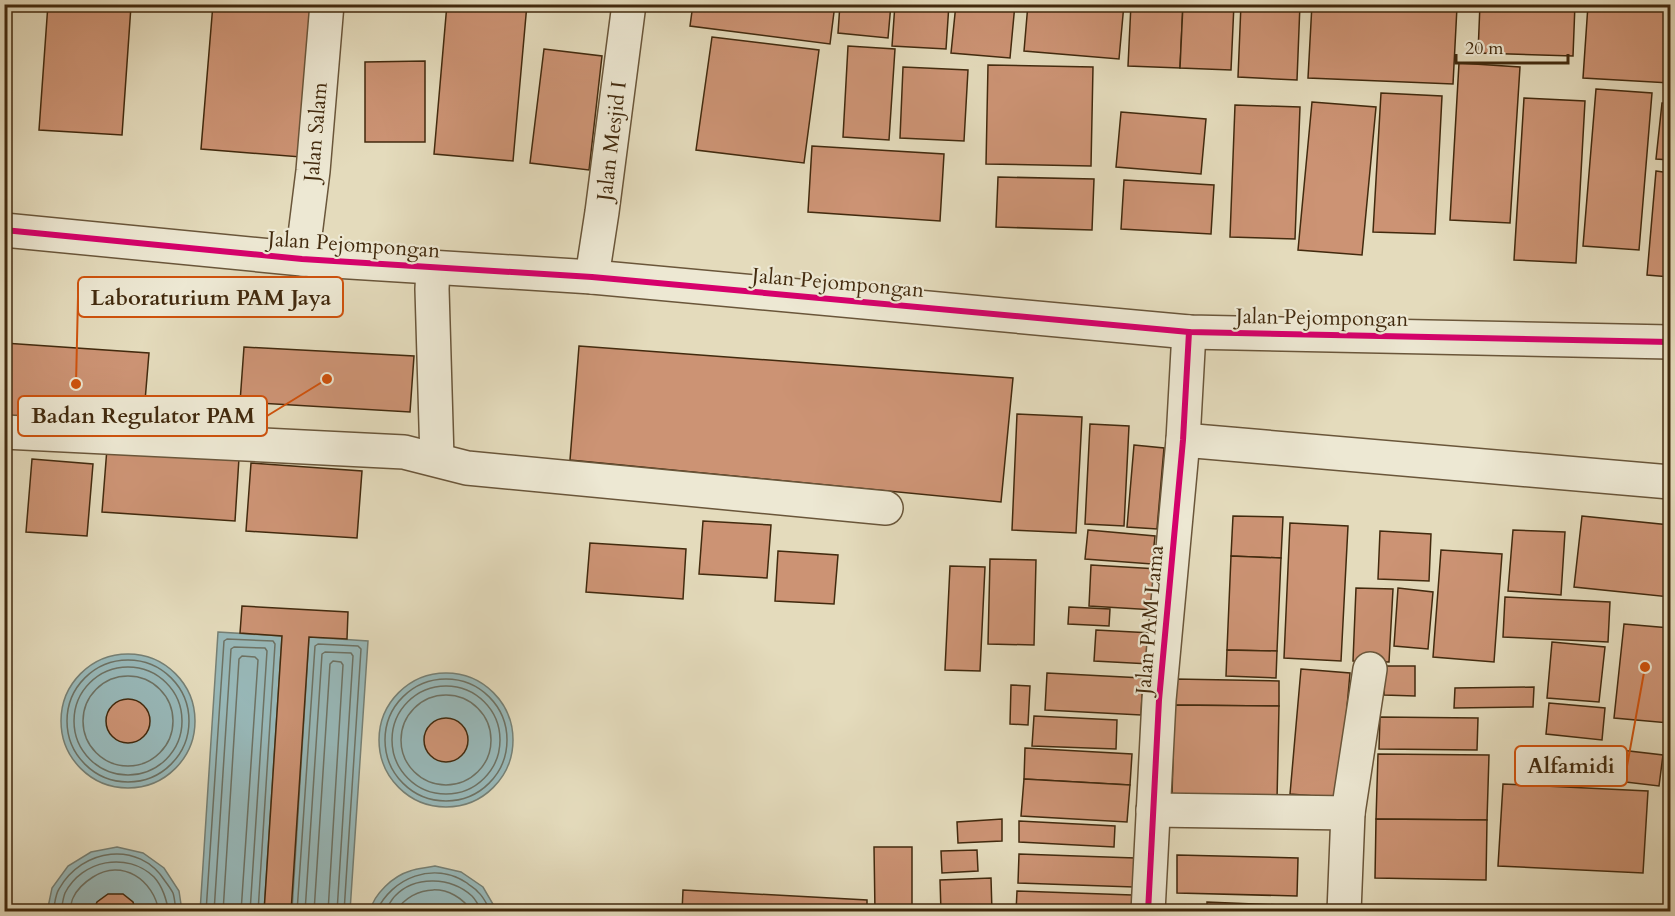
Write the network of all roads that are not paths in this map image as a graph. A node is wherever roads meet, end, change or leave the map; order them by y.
1 (327, 4) edge
2 (629, 4) edge
3 (4, 230) edge
4 (302, 259) junction
5 (433, 267) junction
6 (592, 277) junction
7 (1189, 332) junction
8 (1671, 342) edge
9 (4, 432) edge
10 (1183, 440) junction
11 (437, 459) junction
12 (1671, 482) edge
13 (886, 508) dead end
14 (1370, 669) dead end
15 (1153, 810) junction
16 (1347, 813) junction
17 (1148, 912) edge
18 (1344, 912) edge

1 - 4 street, Jalan Salam
2 - 6 street, Jalan Mesjid I
3 - 4 street, Jalan Pejompongan
4 - 5 street, Jalan Pejompongan
5 - 6 street, Jalan Pejompongan
5 - 11 street
6 - 7 street, Jalan Pejompongan
7 - 8 street, Jalan Pejompongan
7 - 10 street, Jalan PAM Lama
9 - 11 street
10 - 12 street
10 - 15 street, Jalan PAM Lama
11 - 13 street
14 - 16 street
15 - 16 street
15 - 17 street, Jalan PAM Lama
16 - 18 street

